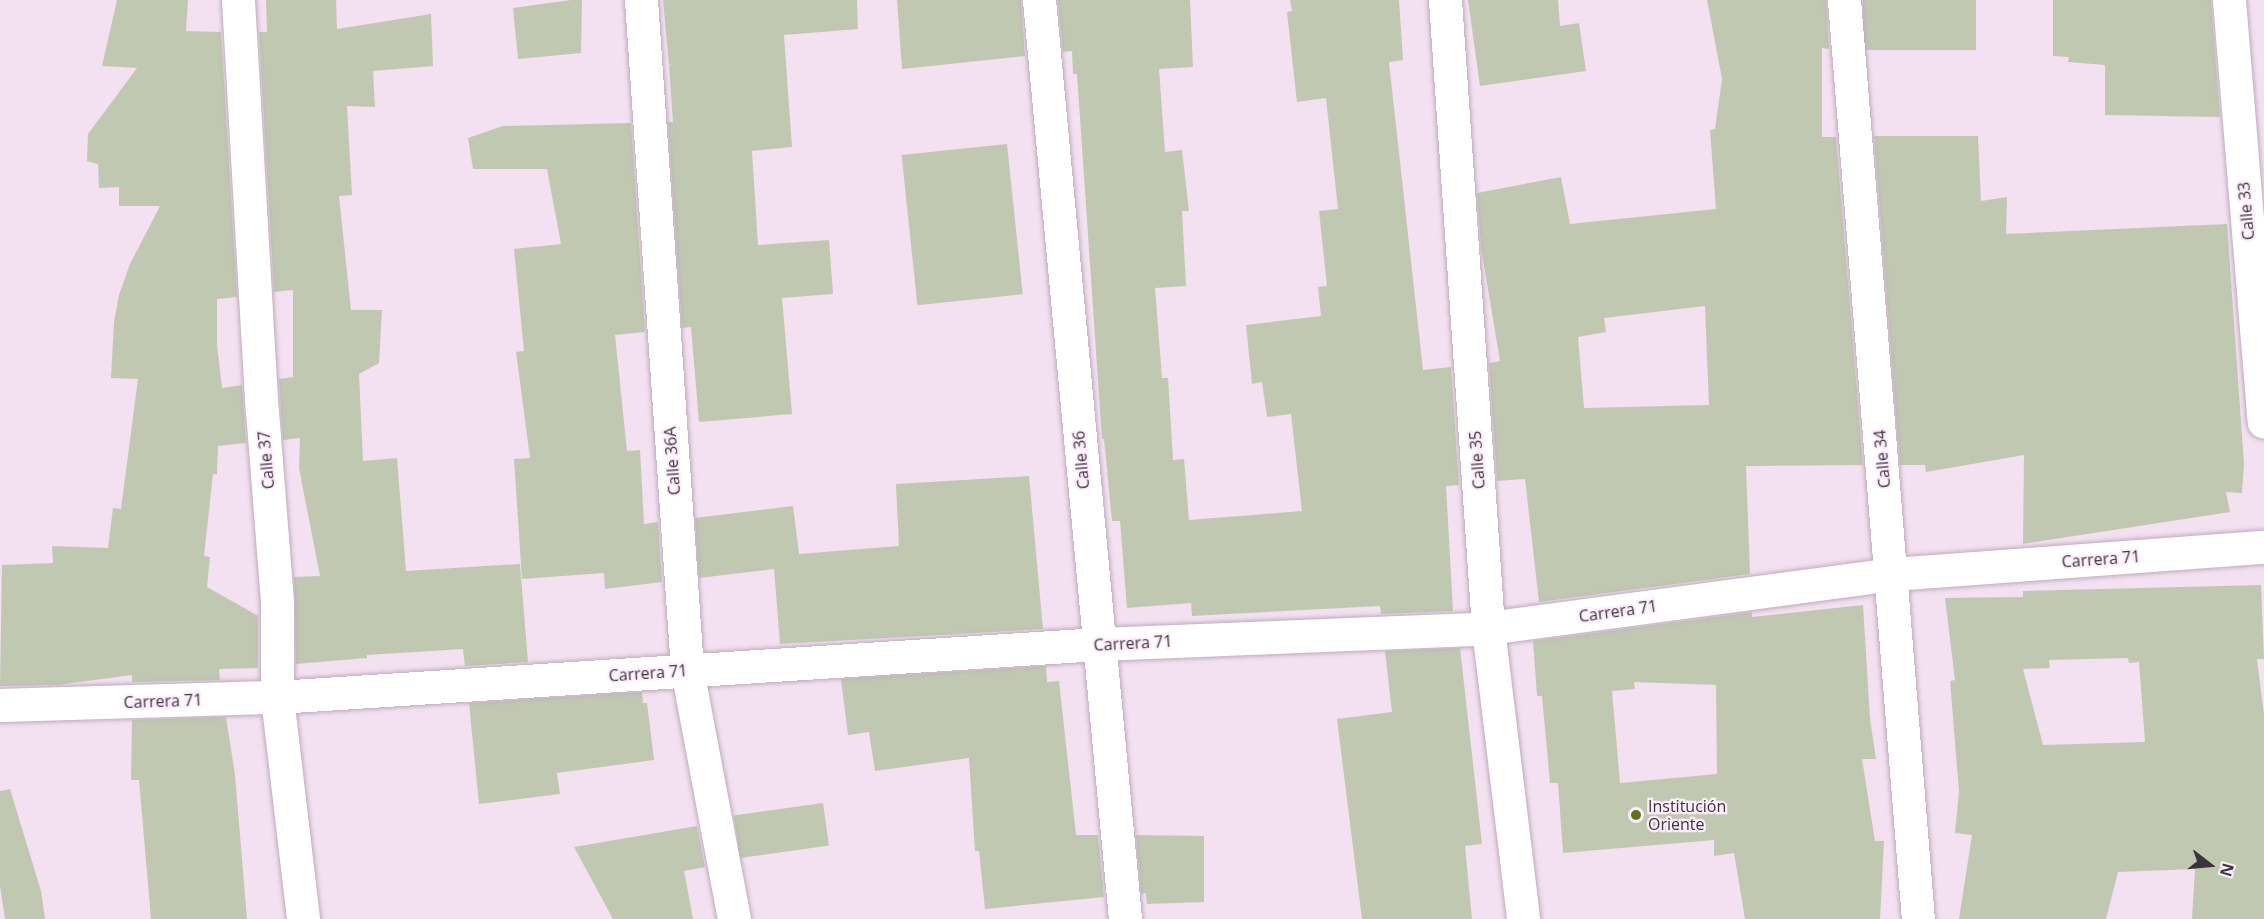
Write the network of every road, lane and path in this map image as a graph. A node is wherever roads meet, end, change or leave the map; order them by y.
1 (238, 0) edge
2 (641, 0) edge
3 (1039, 0) edge
4 (1445, 0) edge
5 (1844, 0) edge
6 (2229, 0) edge
7 (2264, 422) edge
8 (2264, 547) edge
9 (1892, 574) junction
10 (1488, 628) junction
11 (1098, 644) junction
12 (687, 670) junction
13 (277, 697) junction
14 (0, 705) edge
15 (303, 919) edge
16 (734, 919) edge
17 (1125, 919) edge
18 (1523, 919) edge
19 (1918, 919) edge

1 - 13 street, Calle 37
2 - 12 street, Calle 36A
3 - 11 street, Calle 36
4 - 10 street, Calle 35
5 - 9 street, Calle 34
6 - 7 street, Calle 33
8 - 9 street, Carrera 71
9 - 10 street, Carrera 71
9 - 19 street, Calle 34
10 - 11 street, Carrera 71
10 - 18 street, Calle 35
11 - 12 street, Carrera 71
11 - 17 street, Calle 36
12 - 13 street, Carrera 71
12 - 16 street, Calle 36A
13 - 14 street, Carrera 71
13 - 15 street, Calle 37

